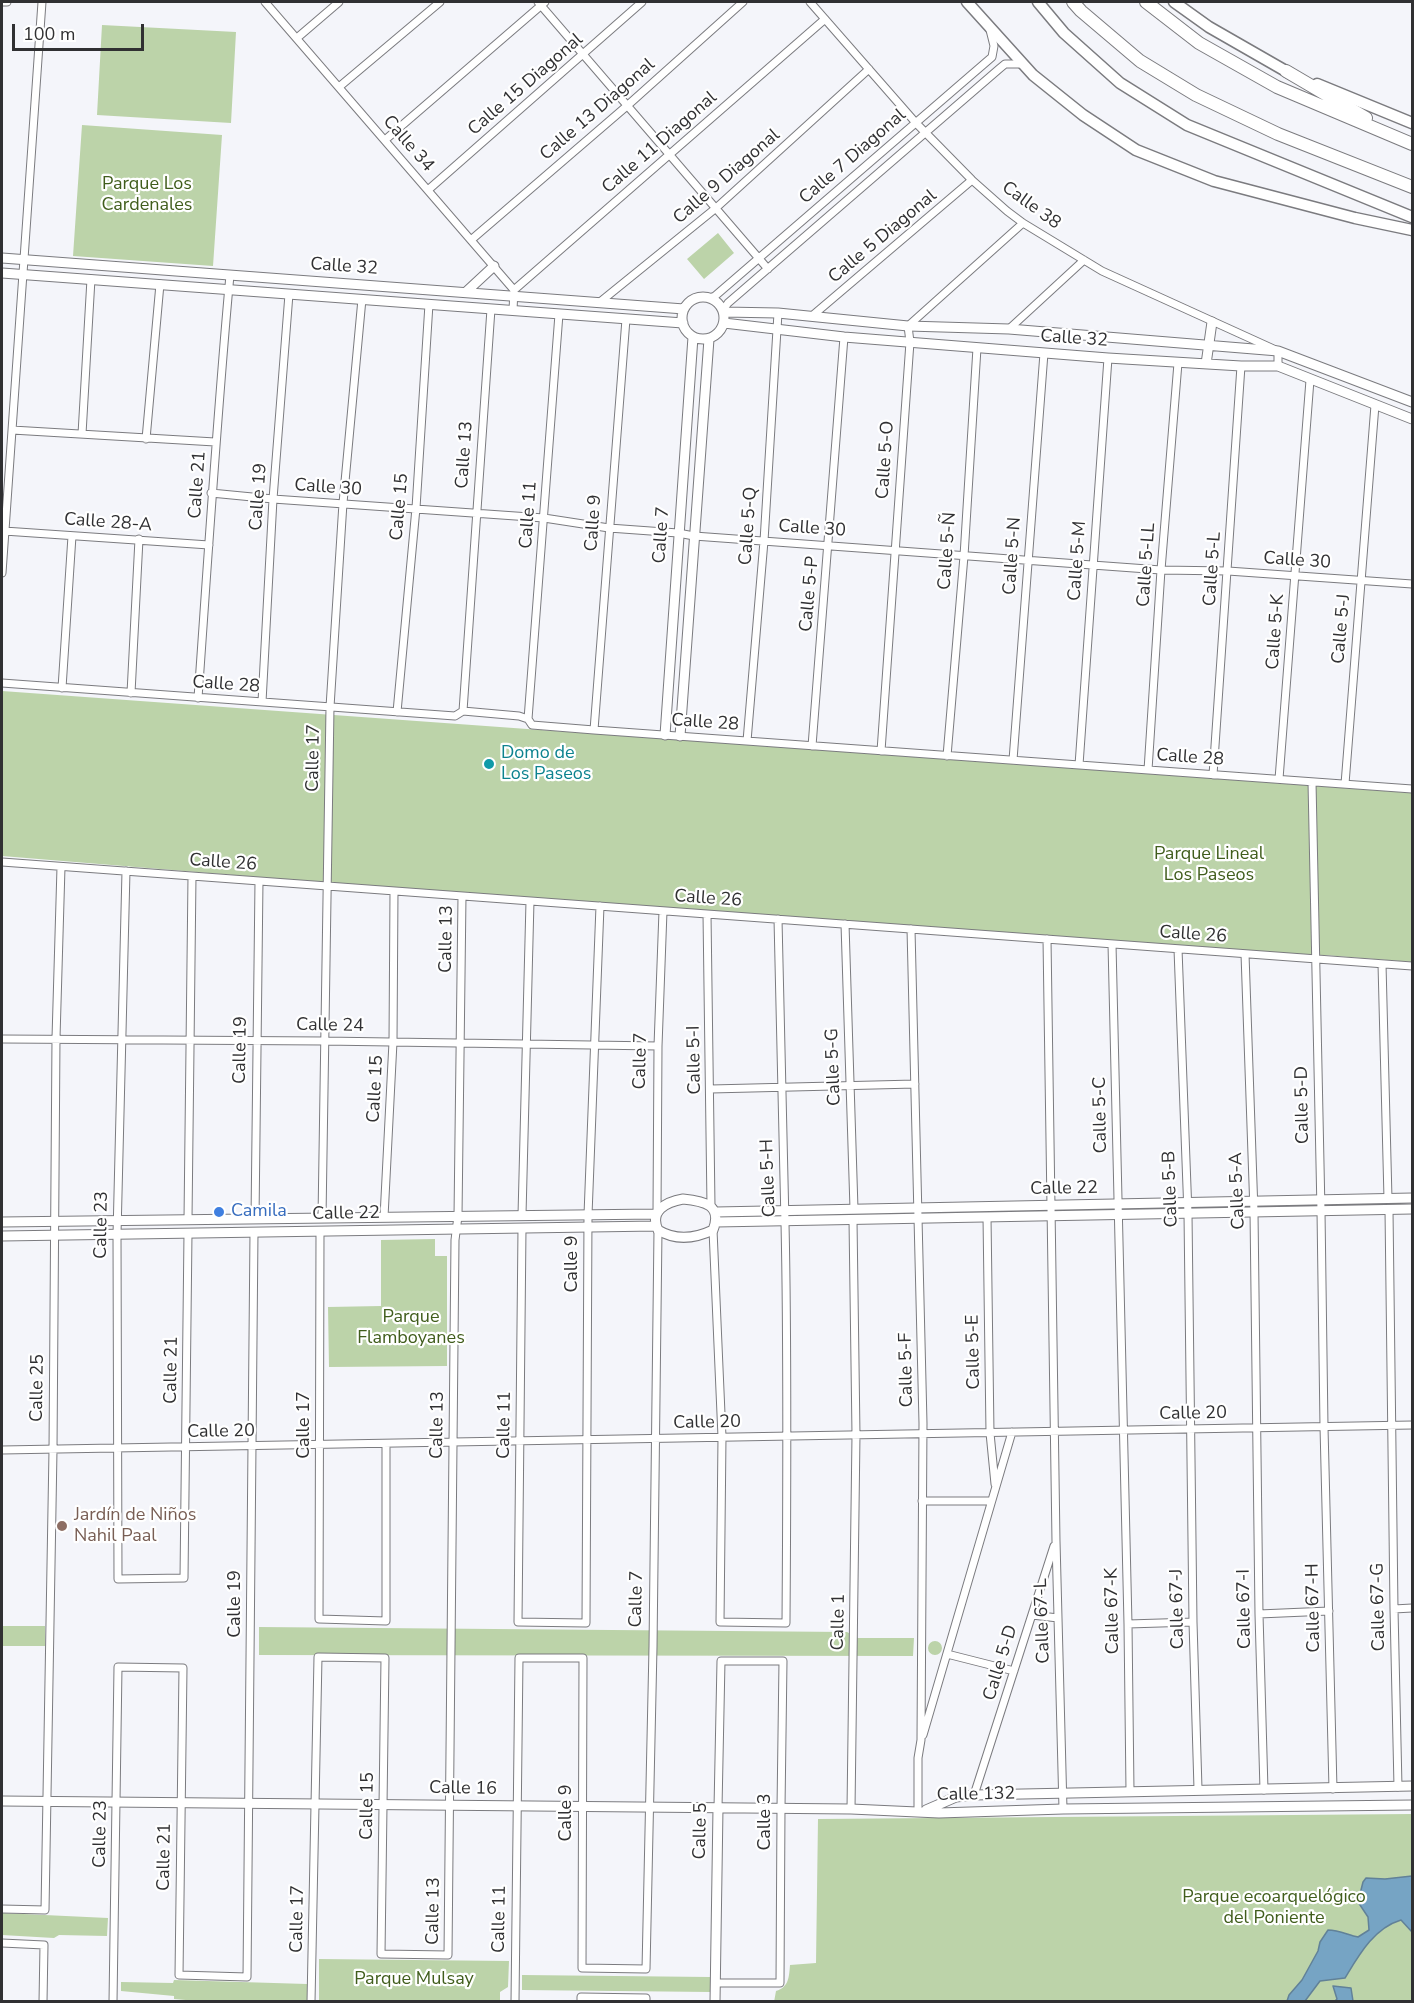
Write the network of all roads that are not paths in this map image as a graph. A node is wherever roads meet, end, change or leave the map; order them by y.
1 (2, 2) edge
2 (8, 2) edge
3 (42, 2) edge
4 (265, 2) edge
5 (339, 2) edge
6 (440, 2) edge
7 (642, 2) edge
8 (743, 2) edge
9 (810, 2) edge
10 (967, 2) edge
11 (1038, 2) edge
12 (1073, 2) edge
13 (1146, 2) edge
14 (1174, 2) edge
15 (542, 3) edge
16 (825, 19) junction
17 (989, 27) junction
18 (297, 38) junction
19 (584, 54) junction
20 (1023, 64) junction
21 (869, 69) junction
22 (1286, 71) junction
23 (959, 86) junction
24 (339, 87) junction
25 (967, 96) junction
26 (628, 105) junction
27 (916, 123) junction
28 (1413, 123) edge
29 (926, 132) junction
30 (384, 140) junction
31 (1412, 144) edge
32 (670, 154) junction
33 (972, 180) junction
34 (1413, 187) edge
35 (428, 190) junction
36 (716, 208) junction
37 (1413, 217) edge
38 (1023, 222) junction
39 (1413, 230) edge
40 (471, 240) junction
41 (2, 258) edge
42 (759, 258) junction
43 (24, 259) junction
44 (1084, 260) junction
45 (494, 266) junction
46 (768, 269) junction
47 (2, 273) edge
48 (23, 274) junction
49 (230, 275) junction
50 (91, 279) junction
51 (160, 284) junction
52 (229, 290) junction
53 (466, 292) junction
54 (514, 293) junction
55 (289, 294) junction
56 (710, 298) junction
57 (362, 299) junction
58 (600, 302) junction
59 (429, 304) junction
60 (491, 309) junction
61 (684, 309) junction
62 (513, 310) junction
63 (723, 311) junction
64 (778, 313) junction
65 (559, 314) junction
66 (813, 316) junction
67 (626, 319) junction
68 (1212, 322) junction
69 (683, 323) junction
70 (724, 323) junction
71 (908, 326) junction
72 (777, 330) junction
73 (1010, 330) junction
74 (693, 337) junction
75 (844, 337) junction
76 (709, 339) junction
77 (910, 342) junction
78 (1209, 344) junction
79 (977, 348) junction
80 (1278, 351) junction
81 (1044, 353) junction
82 (1108, 358) junction
83 (1178, 363) junction
84 (1206, 364) junction
85 (1241, 366) junction
86 (1278, 366) junction
87 (1310, 380) junction
88 (1413, 402) edge
89 (1375, 405) junction
90 (1413, 418) edge
91 (12, 430) junction
92 (82, 434) junction
93 (146, 439) junction
94 (215, 442) junction
95 (5, 481) edge
96 (211, 493) junction
97 (273, 499) junction
98 (343, 503) junction
99 (416, 508) junction
100 (476, 514) junction
101 (543, 518) junction
102 (609, 528) junction
103 (4, 531) junction
104 (678, 533) junction
105 (72, 536) junction
106 (694, 536) junction
107 (139, 539) junction
108 (764, 541) junction
109 (209, 545) junction
110 (829, 546) junction
111 (894, 550) junction
112 (964, 556) junction
113 (1027, 560) junction
114 (1092, 565) junction
115 (1161, 570) junction
116 (1228, 571) junction
117 (2, 573) edge
118 (1295, 576) junction
119 (1361, 580) junction
120 (1413, 584) edge
121 (2, 683) edge
122 (62, 688) junction
123 (131, 693) junction
124 (198, 698) junction
125 (262, 702) junction
126 (330, 707) junction
127 (463, 711) junction
128 (397, 712) junction
129 (528, 719) junction
130 (594, 730) junction
131 (664, 735) junction
132 (680, 736) junction
133 (747, 741) junction
134 (812, 746) junction
135 (881, 751) junction
136 (947, 756) junction
137 (1013, 760) junction
138 (1079, 765) junction
139 (1148, 770) junction
140 (1213, 775) junction
141 (1279, 779) junction
142 (1312, 782) junction
143 (1345, 784) junction
144 (1413, 789) edge
145 (2, 862) edge
146 (61, 867) junction
147 (126, 871) junction
148 (192, 876) junction
149 (259, 881) junction
150 (327, 886) junction
151 (394, 891) junction
152 (462, 896) junction
153 (530, 901) junction
154 (600, 906) junction
155 (663, 911) junction
156 (707, 914) junction
157 (778, 919) junction
158 (845, 924) junction
159 (911, 929) junction
160 (1047, 939) junction
161 (1112, 944) junction
162 (1178, 949) junction
163 (1245, 954) junction
164 (1315, 959) junction
165 (1382, 964) junction
166 (1413, 966) edge
167 (56, 1038) junction
168 (2, 1039) edge
169 (121, 1040) junction
170 (189, 1040) junction
171 (256, 1041) junction
172 (324, 1041) junction
173 (393, 1042) junction
174 (460, 1044) junction
175 (527, 1045) junction
176 (594, 1046) junction
177 (657, 1046) junction
178 (915, 1084) junction
179 (849, 1086) junction
180 (781, 1087) junction
181 (711, 1089) junction
182 (1388, 1198) junction
183 (1413, 1198) edge
184 (1320, 1200) junction
185 (1253, 1201) junction
186 (1187, 1203) junction
187 (1118, 1204) junction
188 (1052, 1206) junction
189 (918, 1208) junction
190 (854, 1209) junction
191 (1413, 1209) edge
192 (1389, 1210) junction
193 (1321, 1211) junction
194 (1254, 1212) junction
195 (656, 1213) junction
196 (1188, 1214) junction
197 (522, 1215) junction
198 (588, 1215) junction
199 (1119, 1215) junction
200 (458, 1216) junction
201 (785, 1216) junction
202 (1052, 1216) junction
203 (384, 1217) junction
204 (987, 1217) junction
205 (322, 1218) junction
206 (714, 1218) junction
207 (188, 1219) junction
208 (255, 1219) junction
209 (918, 1219) junction
210 (117, 1220) junction
211 (853, 1220) junction
212 (54, 1221) junction
213 (2, 1222) edge
214 (588, 1227) junction
215 (522, 1228) junction
216 (657, 1228) junction
217 (457, 1229) junction
218 (321, 1231) junction
219 (254, 1232) junction
220 (188, 1233) junction
221 (117, 1234) junction
222 (55, 1235) junction
223 (2, 1236) edge
224 (1391, 1425) junction
225 (1413, 1425) edge
226 (1324, 1427) junction
227 (1257, 1428) junction
228 (1190, 1429) junction
229 (1124, 1430) junction
230 (1054, 1431) junction
231 (1012, 1432) junction
232 (990, 1433) junction
233 (923, 1434) junction
234 (856, 1435) junction
235 (788, 1436) junction
236 (722, 1437) junction
237 (656, 1438) junction
238 (587, 1440) junction
239 (520, 1441) junction
240 (453, 1442) junction
241 (386, 1444) junction
242 (320, 1445) junction
243 (252, 1446) junction
244 (186, 1448) junction
245 (117, 1449) junction
246 (2, 1450) edge
247 (53, 1450) junction
248 (995, 1486) junction
249 (922, 1501) junction
250 (991, 1501) junction
251 (1056, 1541) junction
252 (118, 1579) joint
253 (1413, 1608) edge
254 (1394, 1609) junction
255 (1329, 1611) junction
256 (1032, 1614) junction
257 (1259, 1614) junction
258 (1058, 1618) junction
259 (518, 1622) joint
260 (1193, 1622) junction
261 (1128, 1624) junction
262 (947, 1654) junction
263 (385, 1658) joint
264 (519, 1658) joint
265 (721, 1661) joint
266 (118, 1667) joint
267 (1014, 1671) junction
268 (921, 1740) junction
269 (1413, 1786) edge
270 (1398, 1787) junction
271 (1198, 1789) junction
272 (1333, 1789) junction
273 (1264, 1790) junction
274 (1130, 1791) junction
275 (1063, 1792) junction
276 (974, 1795) junction
277 (2, 1801) edge
278 (47, 1801) junction
279 (117, 1802) junction
280 (181, 1803) junction
281 (249, 1803) junction
282 (314, 1804) junction
283 (383, 1805) junction
284 (1413, 1805) edge
285 (450, 1806) junction
286 (516, 1806) junction
287 (581, 1807) junction
288 (650, 1808) junction
289 (780, 1808) junction
290 (718, 1809) junction
291 (851, 1809) junction
292 (1063, 1809) junction
293 (921, 1811) junction
294 (2, 1909) edge
295 (2, 1943) edge
296 (448, 1955) joint
297 (646, 1969) joint
298 (247, 1977) joint
299 (715, 1983) junction
300 (581, 1999) edge
301 (646, 2000) edge
302 (43, 2001) edge
303 (113, 2001) edge
304 (312, 2001) edge
305 (514, 2001) edge
306 (715, 2001) edge

1 - 2 street
3 - 43 street
4 - 18 street, Calle 34
5 - 18 street
6 - 24 street
7 - 19 street, Calle 15 Diagonal
8 - 26 street, Calle 13 Diagonal
9 - 16 street, Calle 38
10 - 17 main road
11 - 37 main road
12 - 34 highway
13 - 31 highway
14 - 22 main road
15 - 19 street
15 - 30 street
16 - 21 street, Calle 38
16 - 32 street, Calle 11 Diagonal
17 - 20 main road
17 - 23 street, Calle 7 Diagonal
18 - 24 street, Calle 34
19 - 26 street
19 - 35 street, Calle 15 Diagonal
20 - 25 street, Calle 7 Diagonal
20 - 39 main road
21 - 27 street, Calle 38
21 - 36 street, Calle 9 Diagonal
22 - 28 main road
22 - 31 highway
23 - 25 street
23 - 27 street, Calle 7 Diagonal
24 - 30 street, Calle 34
25 - 29 street, Calle 7 Diagonal
26 - 32 street
26 - 40 street, Calle 13 Diagonal
27 - 29 street, Calle 38
27 - 42 street, Calle 7 Diagonal
29 - 33 street, Calle 38
29 - 46 street, Calle 7 Diagonal
30 - 35 street, Calle 34
32 - 36 street
32 - 54 street, Calle 11 Diagonal
33 - 38 street, Calle 38
33 - 66 street, Calle 5 Diagonal
35 - 40 street, Calle 34
36 - 42 street
36 - 58 street, Calle 9 Diagonal
38 - 44 street, Calle 38
38 - 71 street
40 - 45 street, Calle 34
41 - 43 street, Calle 32
42 - 46 street
42 - 56 street, Calle 7 Diagonal
43 - 48 street
43 - 49 street, Calle 32
44 - 68 street, Calle 38
44 - 73 street
45 - 53 street
45 - 54 street, Calle 34
46 - 63 street, Calle 7 Diagonal
47 - 48 street, Calle 32
48 - 50 street, Calle 32
48 - 91 street
49 - 52 street, Calle 21
49 - 53 street, Calle 32
50 - 51 street, Calle 32
50 - 92 street
51 - 52 street, Calle 32
51 - 93 street
52 - 55 street, Calle 32
52 - 94 street, Calle 21
53 - 54 street, Calle 32
54 - 58 street, Calle 32
54 - 62 street
55 - 57 street, Calle 32
55 - 97 street, Calle 19
56 - 61 street
56 - 63 street
57 - 59 street, Calle 32
57 - 98 street, Calle 17
58 - 61 street, Calle 32
59 - 60 street, Calle 32
59 - 99 street, Calle 15
60 - 62 street, Calle 32
60 - 100 street, Calle 13
61 - 69 street
62 - 65 street, Calle 32
63 - 64 street, Calle 32
63 - 70 street
64 - 66 street, Calle 32
64 - 72 street, Calle 5-Q
65 - 67 street, Calle 32
65 - 101 street, Calle 11
66 - 71 street, Calle 32
67 - 69 street, Calle 32
67 - 102 street, Calle 9
68 - 78 street
68 - 80 street, Calle 38
69 - 74 street
70 - 72 street, Calle 32
70 - 76 street
71 - 73 street, Calle 32
71 - 77 street, Calle 5-O
72 - 75 street, Calle 32
72 - 108 street, Calle 5-Q
73 - 78 street, Calle 32
74 - 76 street
74 - 104 street, Calle 7
75 - 77 street, Calle 32
75 - 110 street, Calle 5-P
76 - 106 street, Calle 7
77 - 79 street, Calle 32
77 - 111 street, Calle 5-O
78 - 80 street, Calle 32
78 - 84 street
79 - 81 street, Calle 32
79 - 112 street, Calle 5-Ñ
80 - 86 street
80 - 88 street, Calle 32
81 - 82 street, Calle 32
81 - 113 street, Calle 5-N
82 - 83 street, Calle 32
82 - 114 street, Calle 5-M
83 - 84 street, Calle 32
83 - 115 street, Calle 5-LL
84 - 85 street, Calle 32
85 - 86 street, Calle 32
85 - 116 street, Calle 5-L
86 - 87 street, Calle 32
87 - 89 street, Calle 32
87 - 118 street, Calle 5-K
89 - 90 street, Calle 32
89 - 119 street, Calle 5-J
91 - 92 street
91 - 95 street
92 - 93 street
93 - 94 street
94 - 96 street, Calle 21
95 - 103 street
96 - 97 street, Calle 30
96 - 109 street, Calle 21
97 - 98 street, Calle 30
97 - 125 street, Calle 19
98 - 99 street, Calle 30
98 - 126 street, Calle 17
99 - 100 street, Calle 30
99 - 128 street, Calle 15
100 - 101 street, Calle 30
100 - 127 street, Calle 13
101 - 102 street, Calle 30
101 - 129 street, Calle 11
102 - 104 street, Calle 30
102 - 130 street, Calle 9
103 - 105 street, Calle 28-A
103 - 117 street
104 - 106 street, Calle 30
104 - 131 street, Calle 7
105 - 107 street, Calle 28-A
105 - 122 street
106 - 108 street, Calle 30
106 - 132 street, Calle 7
107 - 109 street, Calle 28-A
107 - 123 street
108 - 110 street, Calle 30
108 - 133 street, Calle 5-Q
109 - 124 street, Calle 21
110 - 111 street, Calle 30
110 - 134 street, Calle 5-P
111 - 112 street, Calle 30
111 - 135 street, Calle 5-O
112 - 113 street, Calle 30
112 - 136 street, Calle 5-Ñ
113 - 114 street, Calle 30
113 - 137 street, Calle 5-N
114 - 115 street, Calle 30
114 - 138 street, Calle 5-M
115 - 116 street, Calle 30
115 - 139 street, Calle 5-LL
116 - 118 street, Calle 30
116 - 140 street, Calle 5-L
118 - 119 street, Calle 30
118 - 141 street, Calle 5-K
119 - 120 street, Calle 30
119 - 143 street, Calle 5-J
121 - 122 street, Calle 28
122 - 123 street, Calle 28
123 - 124 street, Calle 28
124 - 125 street, Calle 28
125 - 126 street, Calle 28
126 - 128 street, Calle 28
126 - 150 street, Calle 17
127 - 128 street, Calle 28
127 - 129 street, Calle 28
129 - 130 street, Calle 28
130 - 131 street, Calle 28
131 - 132 street, Calle 28
132 - 133 street, Calle 28
133 - 134 street, Calle 28
134 - 135 street, Calle 28
135 - 136 street, Calle 28
136 - 137 street, Calle 28
137 - 138 street, Calle 28
138 - 139 street, Calle 28
139 - 140 street, Calle 28
140 - 141 street, Calle 28
141 - 142 street, Calle 28
142 - 143 street, Calle 28
142 - 164 street, Calle 5-D
143 - 144 street, Calle 28
145 - 146 street, Calle 26
146 - 147 street, Calle 26
146 - 167 street, Calle 25
147 - 148 street, Calle 26
147 - 169 street, Calle 23
148 - 149 street, Calle 26
148 - 170 street
149 - 150 street, Calle 26
149 - 171 street, Calle 19
150 - 151 street, Calle 26
150 - 172 street, Calle 17
151 - 152 street, Calle 26
151 - 173 street, Calle 15
152 - 153 street, Calle 26
152 - 174 street, Calle 13
153 - 154 street, Calle 26
153 - 175 street
154 - 155 street, Calle 26
154 - 176 street, Calle 9
155 - 156 street, Calle 26
155 - 177 street, Calle 7
156 - 157 street, Calle 26
156 - 181 street, Calle 5-I
157 - 158 street, Calle 26
157 - 180 street, Calle 5-H
158 - 159 street, Calle 26
158 - 179 street, Calle 5-G
159 - 160 street, Calle 26
159 - 178 street, Calle 5-F
160 - 161 street, Calle 26
160 - 188 street
161 - 162 street, Calle 26
161 - 187 street, Calle 5-C
162 - 163 street, Calle 26
162 - 186 street, Calle 5-B
163 - 164 street, Calle 26
163 - 185 street, Calle 5-A
164 - 165 street, Calle 26
164 - 184 street, Calle 5-D
165 - 166 street, Calle 26
165 - 182 street
167 - 168 street, Calle 24
167 - 169 street, Calle 24
167 - 212 street, Calle 25
169 - 170 street, Calle 24
169 - 210 street, Calle 23
170 - 171 street, Calle 24
170 - 207 street
171 - 172 street, Calle 24
171 - 208 street, Calle 19
172 - 173 street, Calle 24
172 - 205 street, Calle 17
173 - 174 street, Calle 24
173 - 203 street, Calle 15
174 - 175 street, Calle 24
174 - 200 street, Calle 13
175 - 176 street, Calle 24
175 - 197 street
176 - 177 street, Calle 24
176 - 198 street, Calle 9
177 - 195 street, Calle 7
178 - 179 street
178 - 189 street, Calle 5-F
179 - 180 street
179 - 190 street, Calle 5-G
180 - 181 street
180 - 201 street, Calle 5-H
181 - 206 street, Calle 5-I
182 - 183 street, Calle 22
182 - 184 street, Calle 22
184 - 185 street, Calle 22
184 - 193 street, Calle 5-D
185 - 186 street, Calle 22
185 - 194 street, Calle 5-A
186 - 187 street, Calle 22
186 - 196 street, Calle 5-B
187 - 188 street, Calle 22
187 - 199 street, Calle 5-C
188 - 189 street, Calle 22
188 - 202 street
189 - 190 street, Calle 22
189 - 209 street, Calle 5-F
190 - 201 street, Calle 22
191 - 192 street, Calle 22
192 - 193 street, Calle 22
192 - 224 street
193 - 194 street, Calle 22
193 - 226 street, Calle 5-D
194 - 196 street, Calle 22
194 - 227 street, Calle 5-A
195 - 198 street, Calle 22
195 - 206 street
195 - 216 street
196 - 199 street, Calle 22
196 - 228 street, Calle 5-B
197 - 198 street, Calle 22
197 - 200 street, Calle 22
198 - 214 street, Calle 9
199 - 202 street, Calle 22
199 - 229 street, Calle 5-C
200 - 203 street, Calle 22
200 - 217 street, Calle 13
201 - 206 street, Calle 22
201 - 211 street, Calle 22
201 - 235 street, Calle 5-H
202 - 204 street, Calle 22
202 - 230 street
203 - 205 street, Calle 22
204 - 209 street, Calle 22
204 - 232 street, Calle 5-E
205 - 208 street, Calle 22
206 - 216 street
206 - 236 street, Calle 5-I
207 - 208 street, Calle 22
207 - 210 street, Calle 22
209 - 211 street, Calle 22
209 - 233 street, Calle 5-F
210 - 212 street, Calle 22
210 - 221 street, Calle 23
211 - 234 street
212 - 213 street, Calle 22
212 - 222 street, Calle 25
214 - 215 street, Calle 22
214 - 216 street, Calle 22
214 - 238 street, Calle 9
215 - 217 street, Calle 22
215 - 239 street, Calle 11
216 - 237 street, Calle 7
217 - 218 street, Calle 22
217 - 240 street, Calle 13
218 - 219 street, Calle 22
218 - 242 street, Calle 17
219 - 220 street, Calle 22
219 - 243 street, Calle 19
220 - 221 street, Calle 22
220 - 244 street, Calle 21
221 - 222 street, Calle 22
221 - 245 street, Calle 23
222 - 223 street, Calle 22
222 - 247 street, Calle 25
224 - 225 street, Calle 20
224 - 226 street, Calle 20
224 - 254 street, Calle 67-G
226 - 227 street, Calle 20
226 - 255 street, Calle 67-H
227 - 228 street, Calle 20
227 - 257 street, Calle 67-I
228 - 229 street, Calle 20
228 - 260 street, Calle 67-J
229 - 230 street, Calle 20
229 - 261 street, Calle 67-K
230 - 231 street, Calle 20
230 - 251 street, Calle 67-L
231 - 232 street, Calle 20
231 - 248 street, Calle 5-E
232 - 233 street, Calle 20
232 - 248 street, Calle 5-E
233 - 234 street, Calle 20
233 - 249 street, Calle 5-F
234 - 235 street, Calle 20
234 - 291 street, Calle 1
235 - 236 street, Calle 20
235 - 236 street
236 - 237 street, Calle 20
237 - 238 street, Calle 20
237 - 288 street, Calle 7
238 - 239 street, Calle 20
238 - 259 street, Calle 9
239 - 240 street, Calle 20
239 - 259 street, Calle 11
240 - 241 street, Calle 20
240 - 285 street, Calle 13
241 - 242 street, Calle 20
241 - 242 street, Calle 17
242 - 243 street, Calle 20
243 - 244 street, Calle 20
243 - 281 street, Calle 19
244 - 245 street, Calle 20
244 - 252 street, Calle 21
245 - 247 street, Calle 20
245 - 252 street, Calle 23
246 - 247 street, Calle 20
247 - 278 street, Calle 25
248 - 250 street, Calle 5-E
249 - 250 street
249 - 268 street, Calle 5-F
250 - 262 street, Calle 5-E
251 - 256 street, Calle 5-D
251 - 258 street, Calle 67-L
253 - 254 street
254 - 270 street, Calle 67-G
255 - 257 street
255 - 272 street, Calle 67-H
256 - 258 street
256 - 267 street, Calle 5-D
257 - 273 street, Calle 67-I
258 - 275 street, Calle 67-L
260 - 261 street
260 - 271 street, Calle 67-J
261 - 274 street, Calle 67-K
262 - 267 street
262 - 268 street, Calle 5-E
263 - 282 street, Calle 17
263 - 283 street, Calle 15
264 - 286 street, Calle 11
264 - 287 street, Calle 9
265 - 289 street, Calle 3
265 - 290 street, Calle 5
266 - 279 street, Calle 23
266 - 280 street, Calle 21
267 - 276 street, Calle 5-D
268 - 293 street, Calle 5-F
269 - 270 street, Calle 132
270 - 272 street, Calle 132
271 - 273 street, Calle 132
271 - 274 street, Calle 132
272 - 273 street, Calle 132
274 - 275 street, Calle 132
275 - 276 street, Calle 132
275 - 292 street, Calle 67-L
276 - 293 street, Calle 132
277 - 278 street, Calle 16
278 - 279 street, Calle 16
278 - 294 street, Calle 25
279 - 280 street, Calle 16
279 - 303 street, Calle 23
280 - 281 street, Calle 16
280 - 298 street, Calle 21
281 - 282 street, Calle 16
281 - 298 street, Calle 19
282 - 283 street, Calle 16
282 - 304 street, Calle 17
283 - 285 street, Calle 16
283 - 296 street, Calle 15
284 - 292 street, Calle 132
285 - 286 street, Calle 16
285 - 296 street, Calle 13
286 - 287 street, Calle 16
286 - 305 street, Calle 11
287 - 288 street, Calle 16
287 - 297 street, Calle 9
288 - 290 street, Calle 16
288 - 297 street, Calle 7
289 - 290 street, Calle 16
289 - 291 street, Calle 16
289 - 299 street, Calle 3
290 - 299 street, Calle 5
291 - 293 street, Calle 16
292 - 293 street, Calle 132
295 - 302 street
299 - 306 street, Calle 5
300 - 301 street

